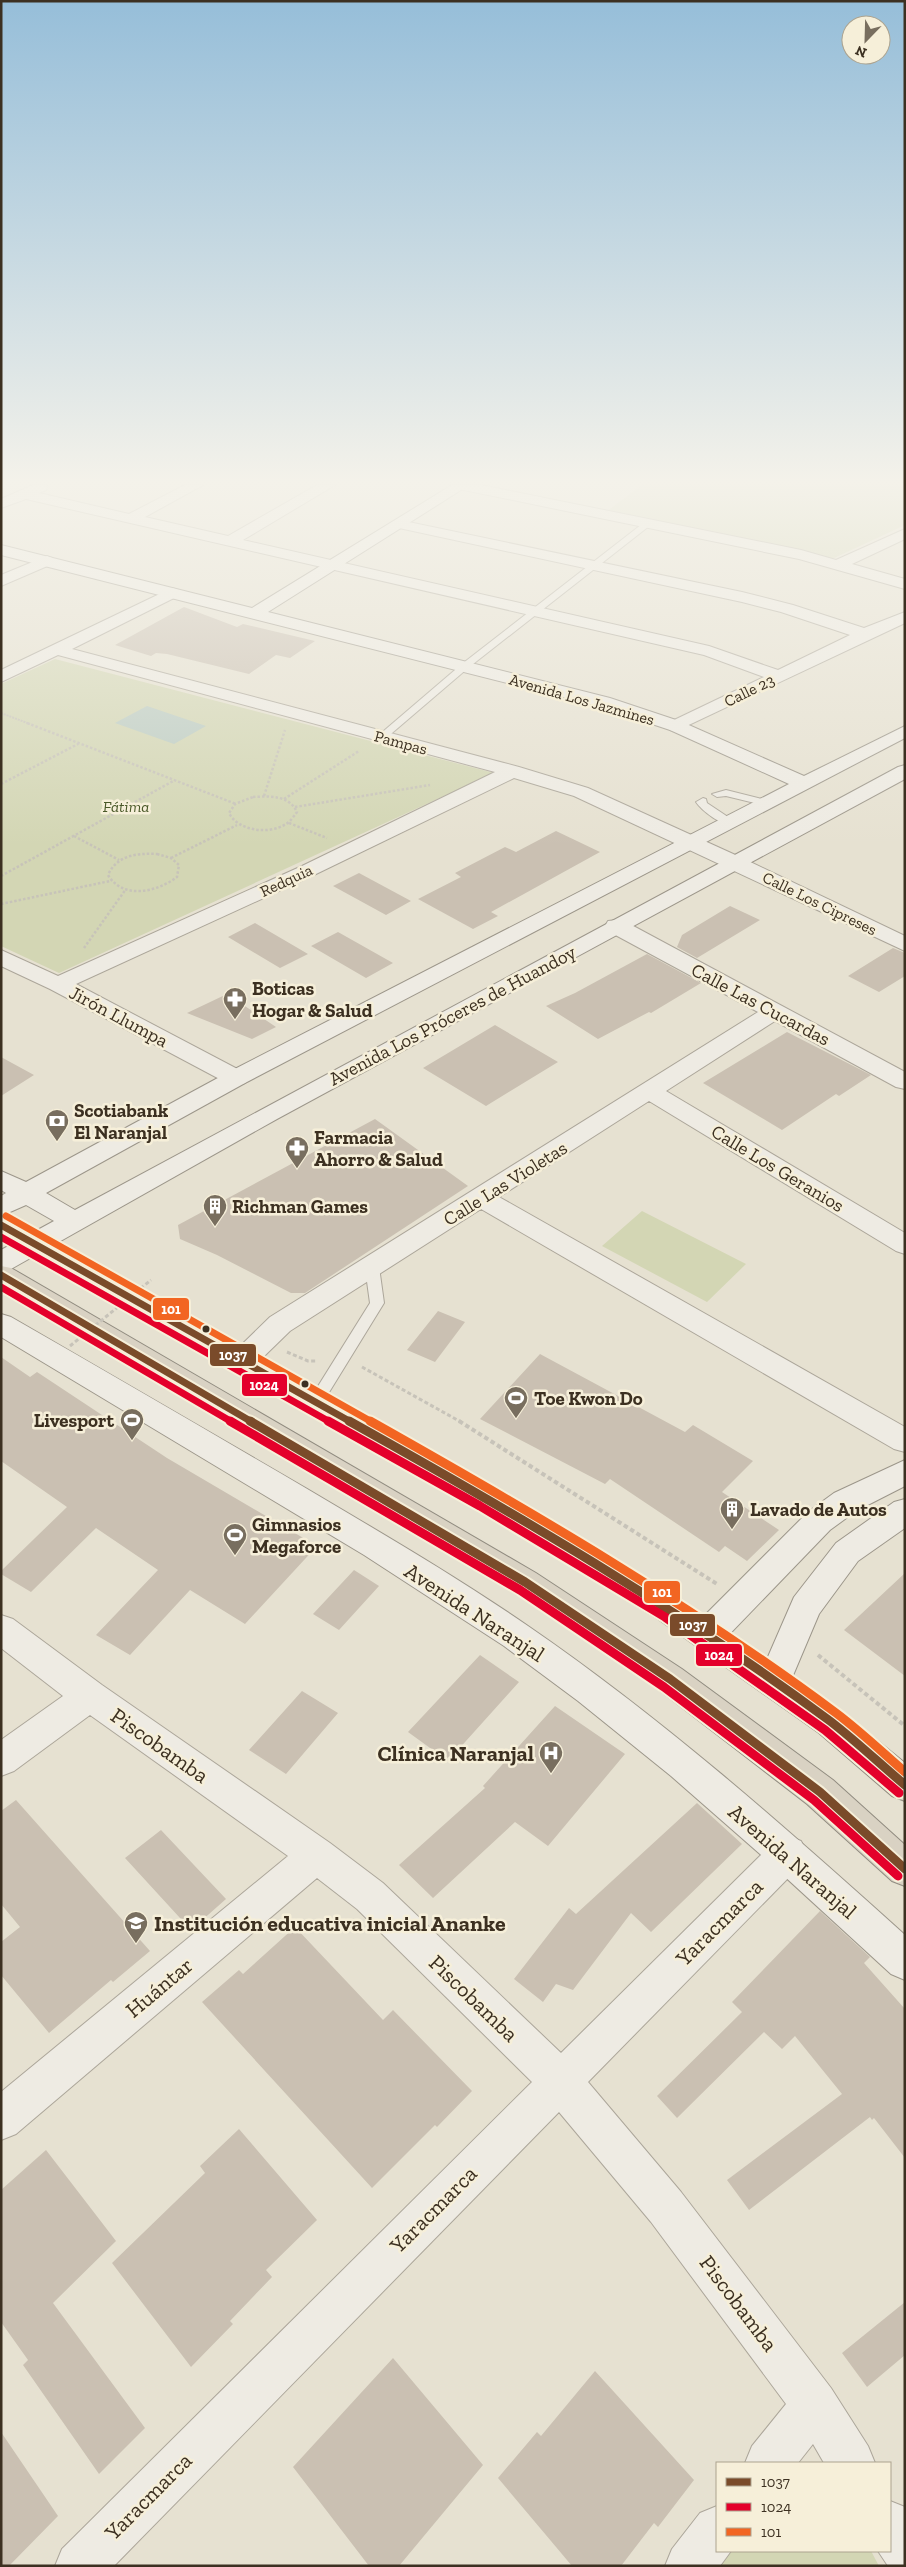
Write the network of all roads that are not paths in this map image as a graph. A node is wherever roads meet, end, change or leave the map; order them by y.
1 (148, 605) edge
2 (219, 605) edge
3 (270, 605) edge
4 (507, 605) edge
5 (547, 605) edge
6 (772, 605) edge
7 (538, 612) junction
8 (256, 614) junction
9 (905, 618) edge
10 (865, 634) junction
11 (57, 650) junction
12 (465, 666) junction
13 (778, 676) junction
14 (1, 677) edge
15 (676, 726) junction
16 (905, 731) edge
17 (382, 737) junction
18 (512, 771) junction
19 (905, 771) edge
20 (806, 784) junction
21 (717, 794) dead end
22 (703, 801) dead end
23 (767, 803) junction
24 (730, 823) junction
25 (691, 842) junction
26 (735, 862) junction
27 (616, 926) junction
28 (900, 937) edge
29 (1, 957) edge
30 (58, 984) junction
31 (774, 1011) junction
32 (236, 1078) junction
33 (905, 1082) edge
34 (651, 1092) junction
35 (1, 1179) edge
36 (27, 1193) junction
37 (481, 1198) junction
38 (1, 1207) edge
39 (74, 1221) junction
40 (1, 1225) edge
41 (35, 1242) junction
42 (905, 1245) edge
43 (1, 1262) edge
44 (372, 1267) junction
45 (1, 1275) edge
46 (1, 1324) edge
47 (251, 1352) junction
48 (315, 1403) junction
49 (905, 1441) edge
50 (905, 1472) edge
51 (905, 1511) edge
52 (1, 1630) edge
53 (707, 1635) junction
54 (774, 1682) junction
55 (90, 1696) junction
56 (1, 1760) edge
57 (905, 1785) edge
58 (788, 1853) junction
59 (317, 1855) junction
60 (905, 1870) edge
61 (905, 1962) edge
62 (560, 2081) junction
63 (1, 2119) edge
64 (815, 2404) junction
65 (770, 2462) edge
66 (850, 2462) edge
67 (891, 2527) edge
68 (716, 2531) edge
69 (905, 2550) edge
70 (80, 2566) edge
71 (689, 2566) edge

1 - 11 street
2 - 8 street, Avenida Los Jazmines
3 - 8 street
4 - 7 street
5 - 7 lane
6 - 10 street
7 - 12 lane
7 - 13 street
8 - 12 street, Avenida Los Jazmines
9 - 10 street, Calle 23
10 - 13 street, Calle 23
11 - 14 street
11 - 17 street, Pampas
12 - 15 street, Avenida Los Jazmines
12 - 17 lane
13 - 15 street, Calle 23
15 - 20 street, Avenida Los Jazmines
16 - 20 street
17 - 18 street, Pampas
18 - 25 street, Pampas
18 - 30 street, Redquia
19 - 26 street, Avenida Los Próceres de Huandoy
20 - 23 street
21 - 23 lane
22 - 24 lane
23 - 24 street
24 - 25 street
25 - 26 street, Pampas
25 - 32 street
26 - 27 street, Avenida Los Próceres de Huandoy
26 - 28 street, Calle Los Cipreses
27 - 31 street, Calle Las Cucardas
27 - 39 street, Avenida Los Próceres de Huandoy
29 - 30 street, Jirón Llumpa
30 - 32 street, Jirón Llumpa
31 - 33 street, Calle Las Cucardas
31 - 34 street, Calle Las Violetas
32 - 36 street
34 - 37 street, Calle Las Violetas
34 - 42 street, Calle Los Geranios
35 - 36 street
36 - 38 street
36 - 39 street
37 - 44 street, Calle Las Violetas
37 - 49 street
39 - 41 street, Avenida Los Próceres de Huandoy
40 - 41 highway
41 - 43 street, Avenida Los Próceres de Huandoy
41 - 47 highway
44 - 47 street, Calle Las Violetas
44 - 48 lane
45 - 60 highway
46 - 58 street, Avenida Naranjal
47 - 48 highway
48 - 53 highway
50 - 53 street
51 - 54 street
52 - 55 street, Piscobamba
53 - 54 highway
54 - 57 highway
55 - 56 street
55 - 59 street, Piscobamba
58 - 61 street, Avenida Naranjal
58 - 62 street, Yaracmarca
59 - 62 street, Piscobamba
59 - 63 street, Huántar
62 - 64 street, Piscobamba
62 - 70 street, Yaracmarca
64 - 65 street
64 - 66 street, Piscobamba
67 - 69 street
68 - 71 street

